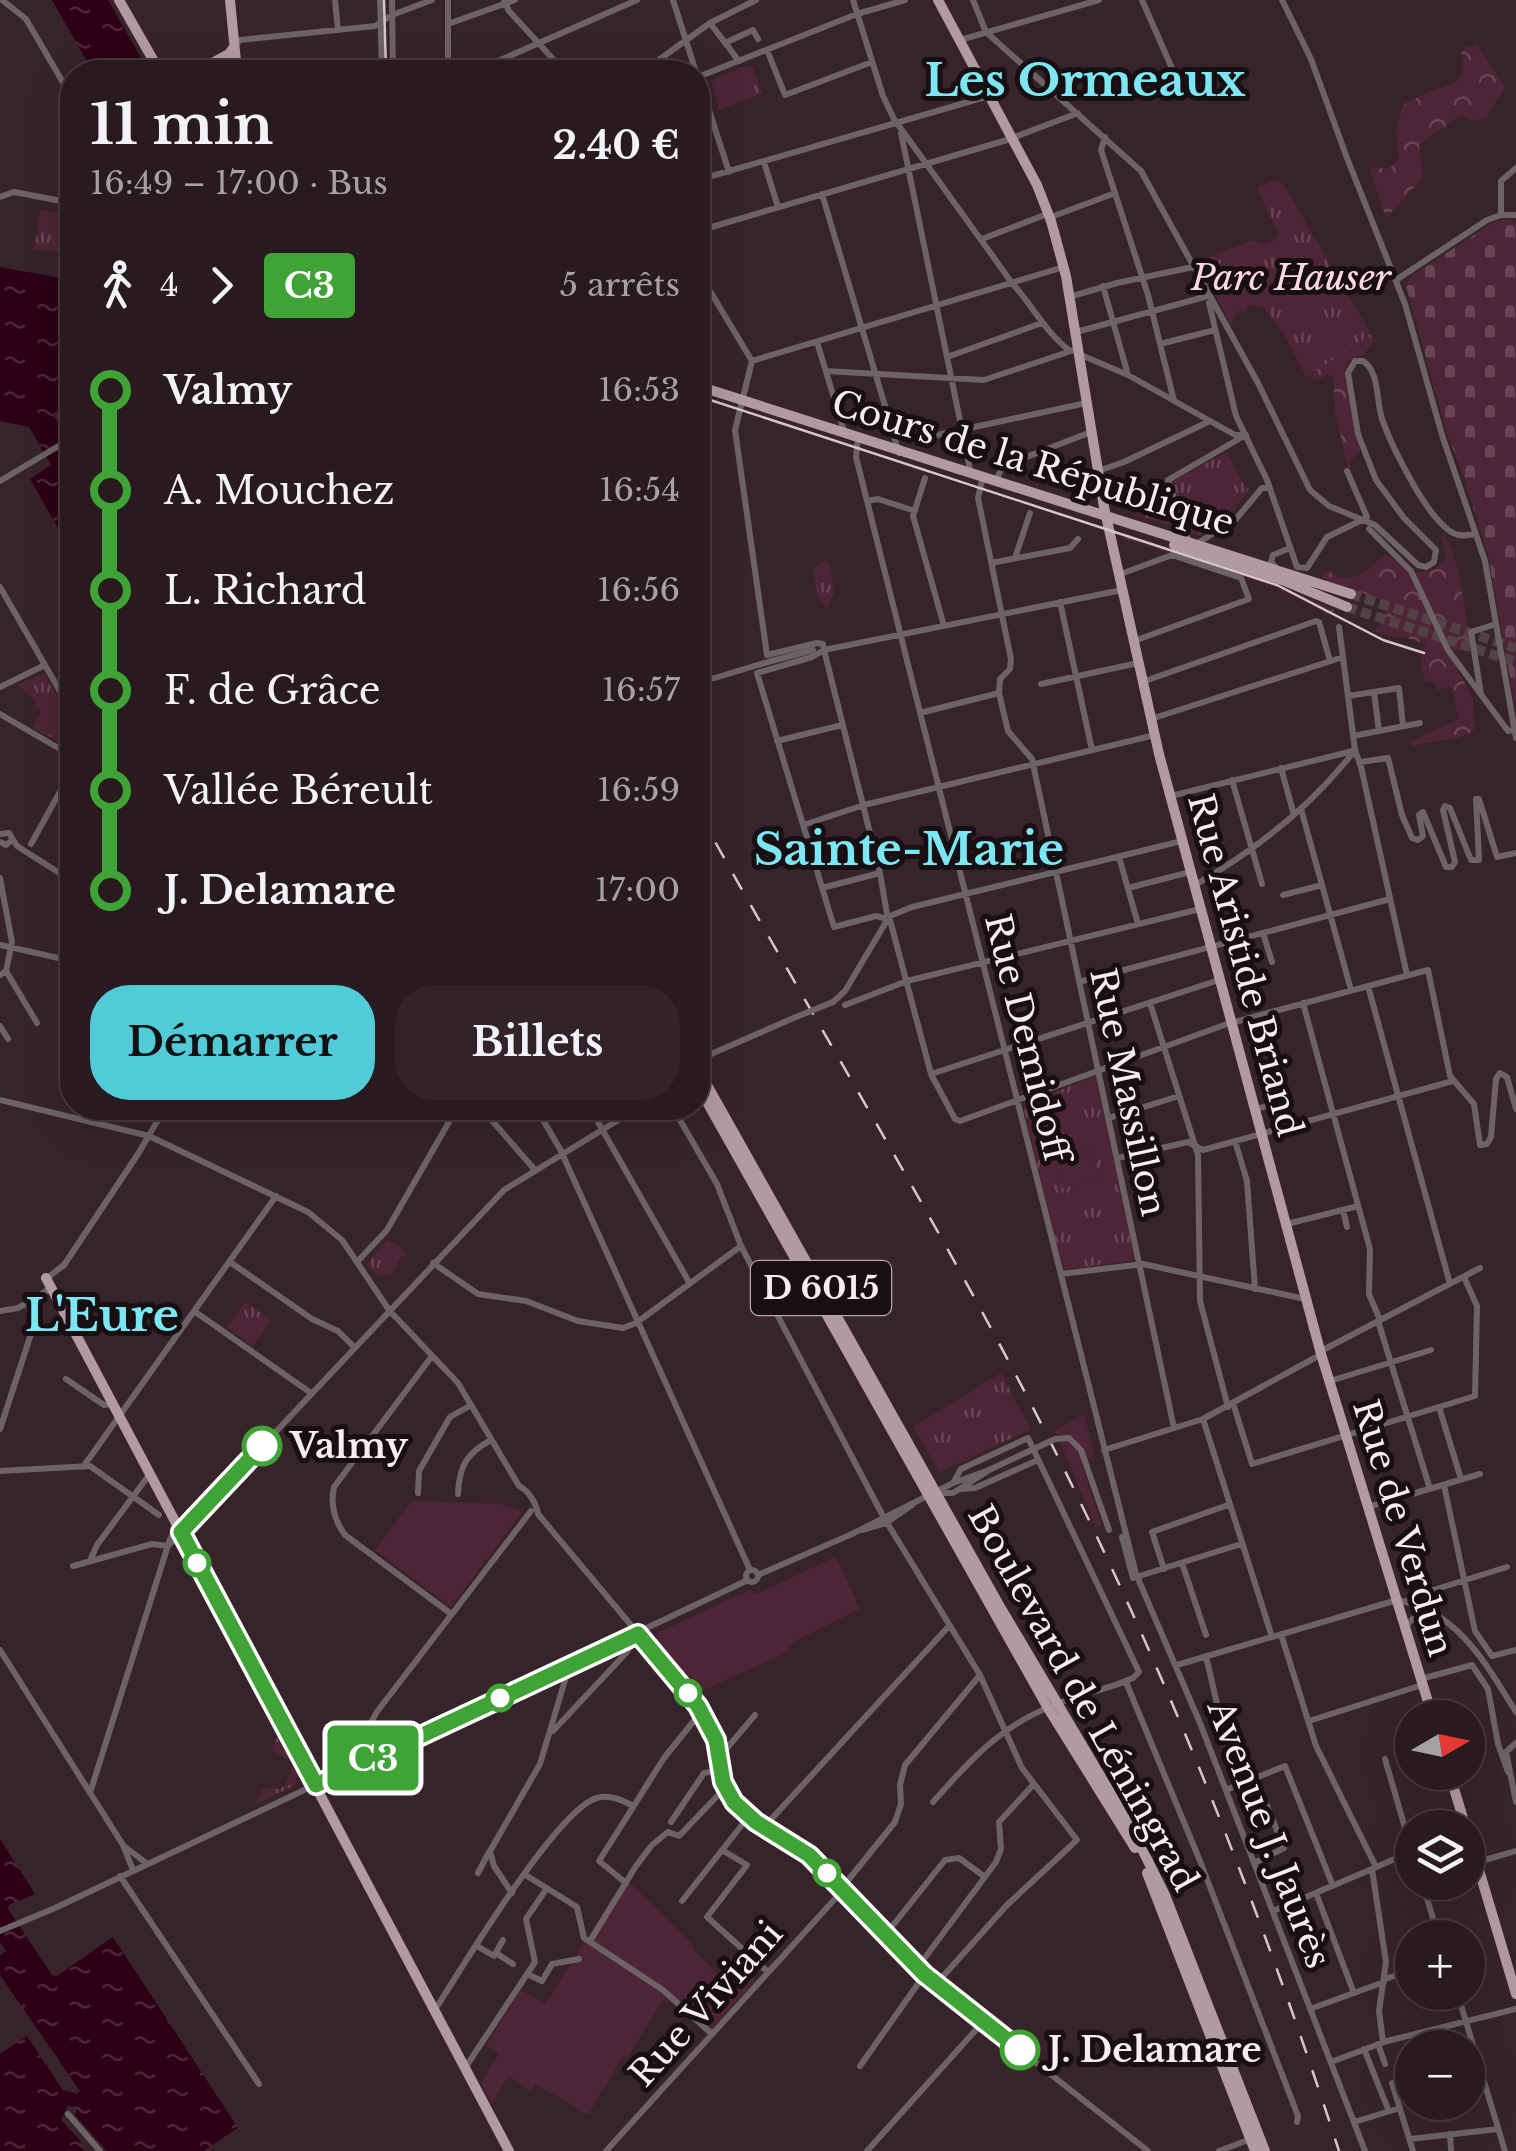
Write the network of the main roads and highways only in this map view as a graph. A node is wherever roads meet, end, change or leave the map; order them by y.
1 (120, 0) edge
2 (230, 0) edge
3 (938, 0) edge
4 (234, 47) junction
5 (153, 60) edge
6 (218, 60) edge
7 (236, 60) edge
8 (710, 392) edge
9 (744, 402) junction
10 (858, 439) junction
11 (1107, 520) junction
12 (1351, 594) tunnel mouth
13 (1347, 607) tunnel mouth
14 (710, 1088) edge
15 (710, 1107) edge
16 (49, 1283) road end
17 (1321, 1352) joint
18 (932, 1495) junction
19 (1428, 1700) edge
20 (1485, 1891) edge
21 (1516, 1991) edge
22 (1255, 2142) edge
23 (509, 2151) edge
24 (1265, 2151) edge

1 - 5 main road
2 - 4 main road
3 - 11 main road, Rue Aristide Briand
4 - 6 main road
4 - 7 main road
8 - 9 main road, Cours de la République
9 - 10 main road, Cours de la République
9 - 10 main road, Cours de la République
10 - 11 main road, Cours de la République
11 - 12 main road, Cours de la République
11 - 13 main road, Cours de la République
11 - 17 main road, Rue Aristide Briand
14 - 18 main road, Boulevard de Léningrad / D 6015
15 - 18 main road, D 6015
16 - 23 main road
17 - 19 main road, Rue de Verdun
18 - 22 main road, Boulevard de Léningrad / D 6015
20 - 21 main road
22 - 24 main road, Boulevard de Léningrad / D 6015

